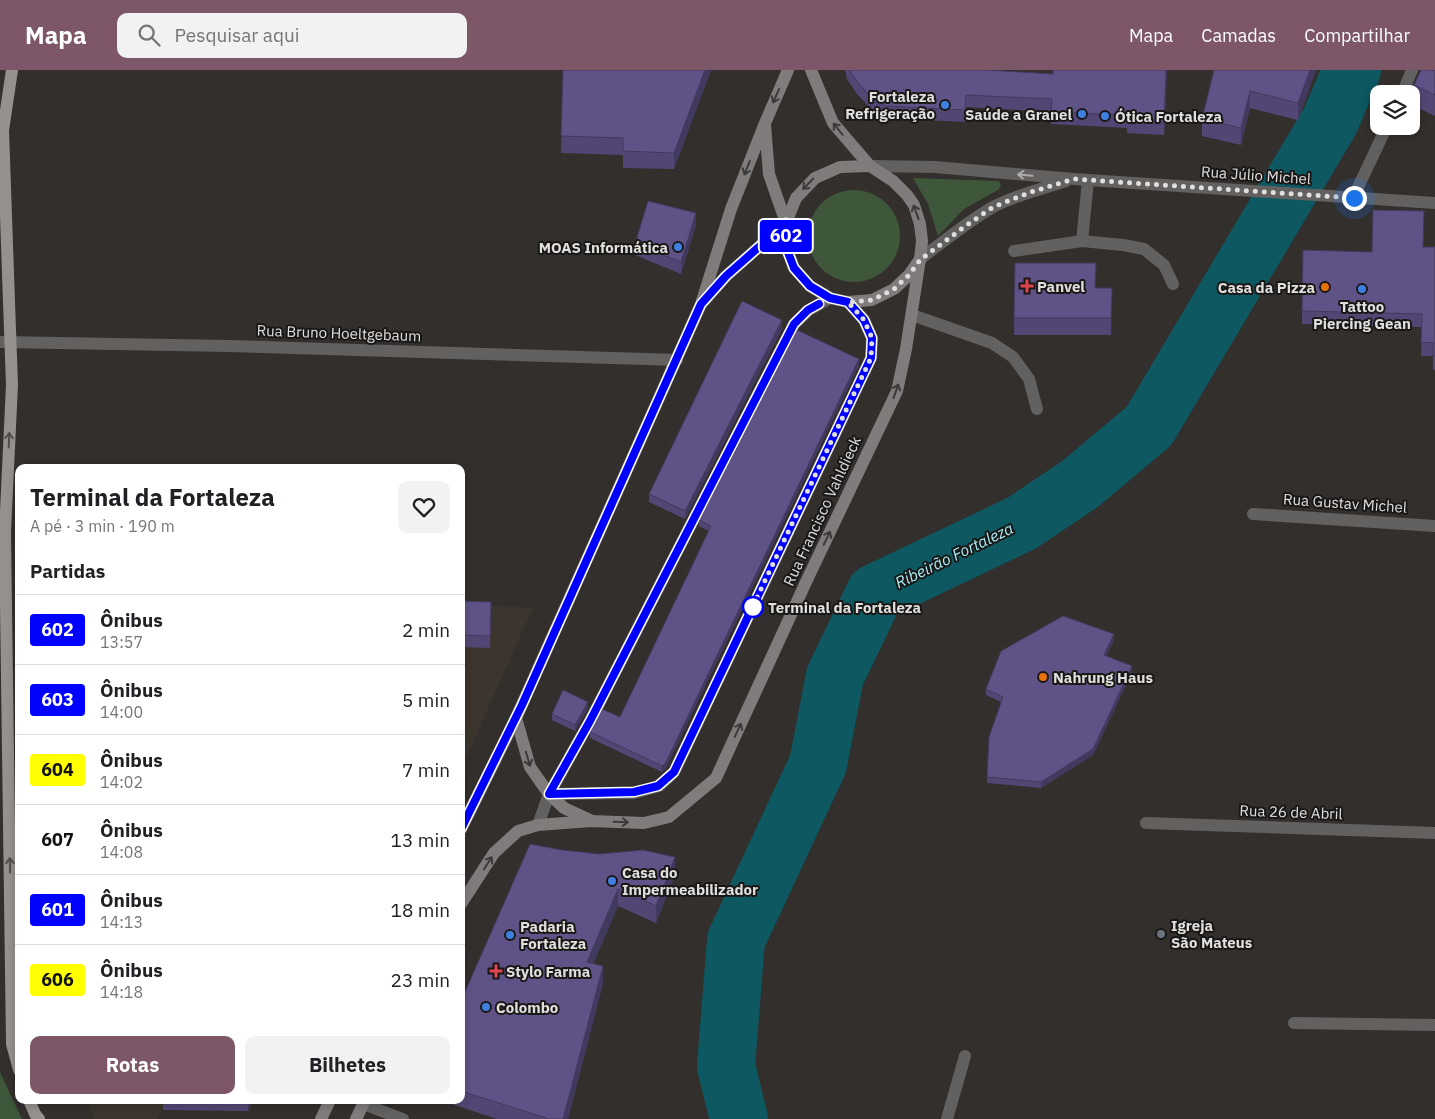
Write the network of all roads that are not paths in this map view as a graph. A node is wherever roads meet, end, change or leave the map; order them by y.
1 (12, 70) edge
2 (788, 70) edge
3 (811, 70) edge
4 (1412, 70) edge
5 (1406, 85) edge
6 (765, 123) junction
7 (3, 130) junction
8 (1383, 135) edge
9 (0, 158) edge
10 (870, 166) junction
11 (1074, 179) junction
12 (1088, 180) junction
13 (1354, 198) junction
14 (1435, 203) edge
15 (786, 223) junction
16 (1082, 242) junction
17 (1014, 251) dead end
18 (920, 260) junction
19 (1173, 284) dead end
20 (830, 298) junction
21 (848, 302) junction
22 (701, 304) junction
23 (912, 315) junction
24 (0, 342) edge
25 (677, 360) junction
26 (1037, 409) dead end
27 (1253, 514) dead end
28 (1435, 526) edge
29 (516, 718) junction
30 (549, 794) junction
31 (465, 821) edge
32 (591, 821) junction
33 (1146, 823) dead end
34 (538, 825) junction
35 (1435, 833) edge
36 (465, 898) edge
37 (1294, 1023) dead end
38 (1435, 1025) edge
39 (15, 1055) edge
40 (965, 1056) dead end
41 (31, 1104) edge
42 (328, 1104) edge
43 (363, 1104) edge
44 (369, 1104) edge
45 (39, 1119) edge
46 (321, 1119) edge
47 (356, 1119) edge
48 (403, 1119) edge
49 (946, 1119) edge

1 - 7 main road
2 -> 6 main road
10 -> 3 main road, Rua Francisco Vahldieck
4 - 5 street
6 - 15 main road
6 -> 22 main road
7 - 9 main road
39 -> 7 main road, bridge
8 - 13 street
11 -> 10 street, Rua Júlio Michel
10 -> 15 main road
18 -> 10 main road, Rua Francisco Vahldieck
11 - 12 street, Rua Júlio Michel
11 - 18 street, Rua Júlio Michel
12 - 13 street, Rua Júlio Michel
12 - 16 street
13 - 14 street, Rua Júlio Michel
15 - 20 main road
15 - 22 main road
16 - 17 street
16 - 19 street
18 - 21 main road
18 - 23 main road, Rua Francisco Vahldieck
20 - 21 main road
20 - 30 street
21 - 30 street
22 - 25 main road
23 - 26 street
32 -> 23 main road, Rua Francisco Vahldieck
24 - 25 street, Rua Bruno Hoeltgebaum
25 - 29 main road
27 - 28 street, Rua Gustav Michel
29 -> 30 main road
29 - 31 main road
30 - 32 main road
30 - 34 street
32 - 34 main road, Rua Francisco Vahldieck
33 - 35 street, Rua 26 de Abril
36 -> 34 main road, Rua Francisco Vahldieck
37 - 38 street
40 - 49 street
41 - 45 main road
42 - 46 main road
43 - 47 main road
44 - 48 street

